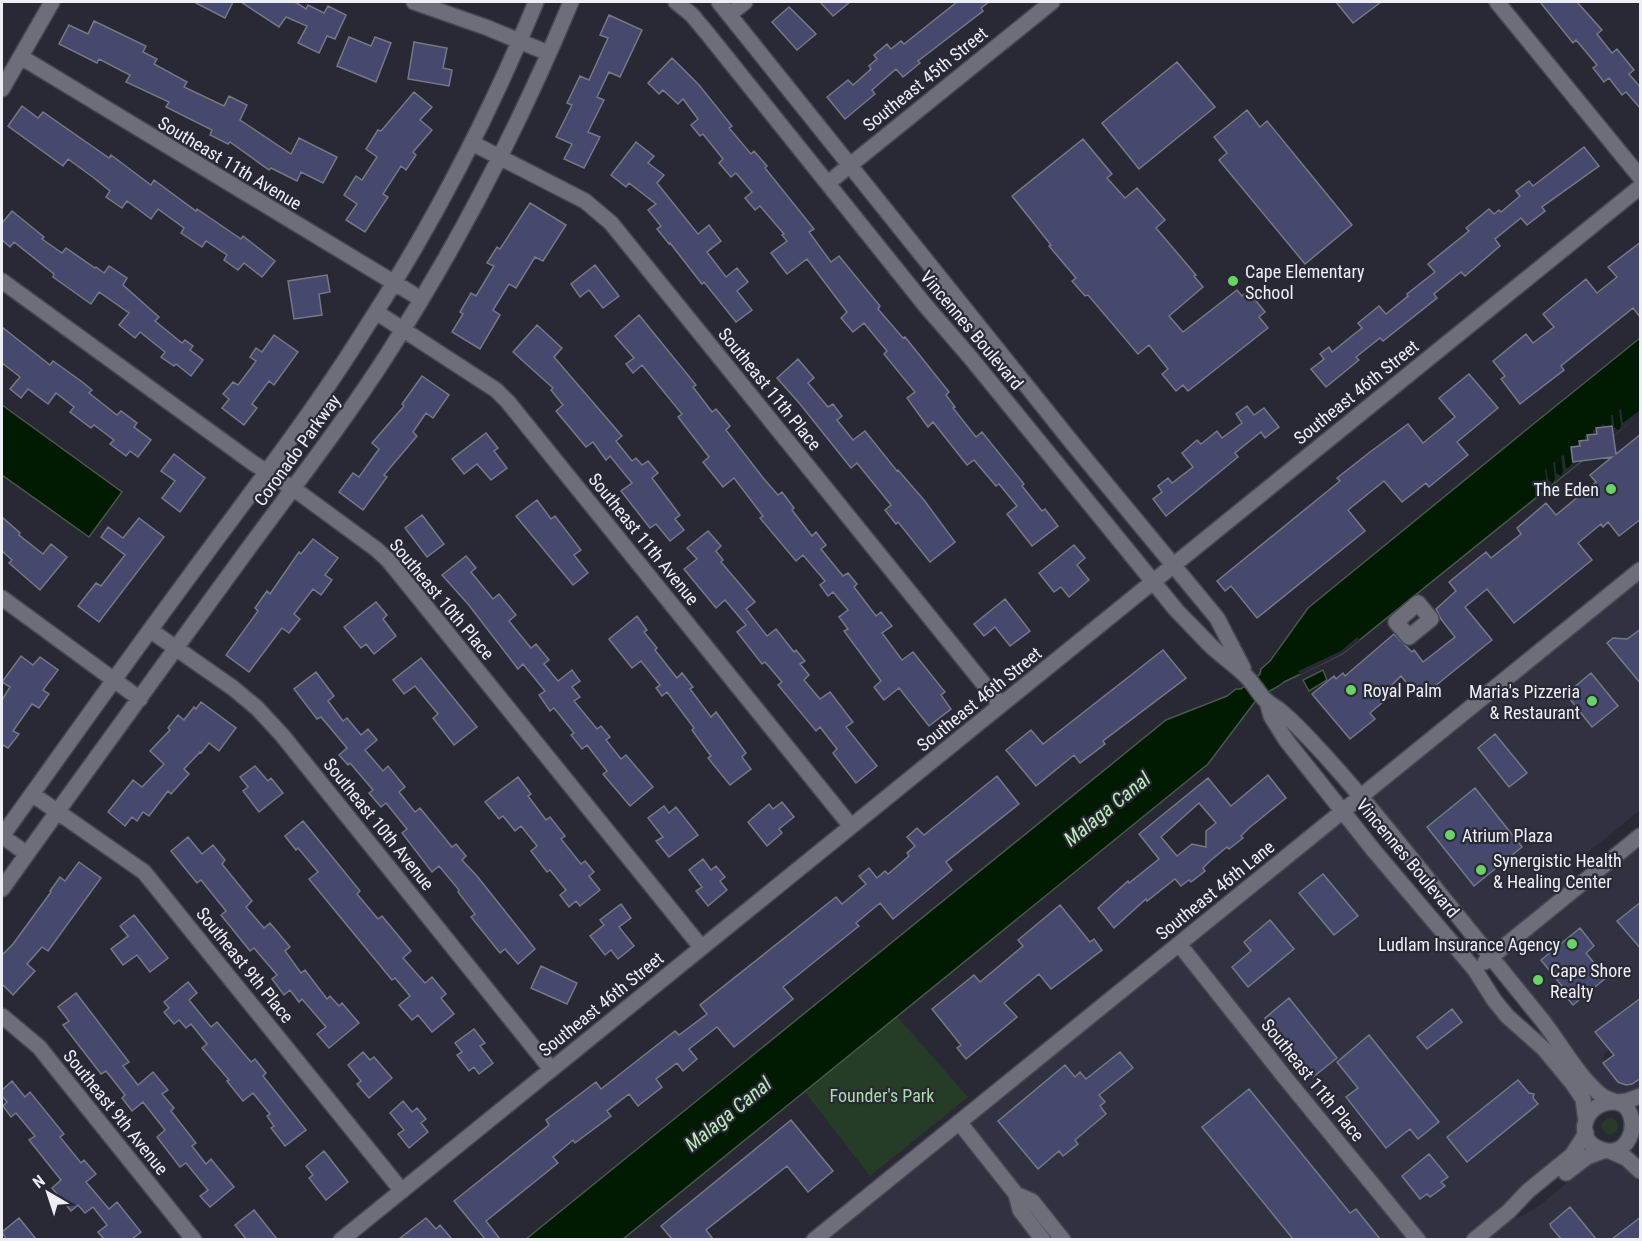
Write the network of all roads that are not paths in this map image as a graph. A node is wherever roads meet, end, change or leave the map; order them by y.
1 (52, 2) edge
2 (414, 2) edge
3 (536, 2) edge
4 (571, 2) edge
5 (676, 2) edge
6 (719, 2) edge
7 (745, 2) edge
8 (1052, 2) edge
9 (1497, 2) edge
10 (730, 14) junction
11 (520, 41) junction
12 (548, 53) junction
13 (21, 57) junction
14 (2, 88) edge
15 (472, 143) junction
16 (500, 156) junction
17 (851, 165) junction
18 (1641, 177) edge
19 (828, 183) junction
20 (1641, 187) edge
21 (2, 281) edge
22 (393, 284) junction
23 (421, 299) junction
24 (376, 312) junction
25 (403, 329) junction
26 (266, 471) junction
27 (293, 488) junction
28 (1173, 564) junction
29 (1641, 570) edge
30 (1153, 580) junction
31 (2, 598) edge
32 (150, 630) junction
33 (176, 649) junction
34 (1247, 676) junction
35 (114, 680) junction
36 (140, 699) junction
37 (1267, 701) junction
38 (1000, 704) junction
39 (32, 794) junction
40 (1360, 797) junction
41 (1343, 811) junction
42 (58, 812) junction
43 (850, 825) junction
44 (2, 836) edge
45 (1641, 836) edge
46 (27, 854) junction
47 (2, 889) edge
48 (1179, 944) junction
49 (701, 947) junction
50 (1491, 957) junction
51 (1475, 969) junction
52 (2, 1016) edge
53 (551, 1069) junction
54 (1641, 1096) edge
55 (1616, 1102) junction
56 (959, 1122) junction
57 (1637, 1123) edge
58 (1586, 1127) junction
59 (1607, 1151) junction
60 (1641, 1152) edge
61 (1641, 1172) edge
62 (402, 1191) junction
63 (1016, 1194) junction
64 (1509, 1211) junction
65 (194, 1239) edge
66 (341, 1239) edge
67 (814, 1239) edge
68 (1043, 1239) edge
69 (1063, 1239) edge
70 (1418, 1239) edge
71 (1474, 1239) edge

1 - 13 street
2 - 11 street
3 - 11 street, Coronado Parkway
4 - 12 street, Coronado Parkway
5 - 19 street, Vincennes Boulevard
6 - 10 street, Vincennes Boulevard
7 - 10 street
8 - 17 street, Southeast 45th Street
9 - 18 street
10 - 17 street, Vincennes Boulevard
11 - 12 street
11 - 15 street, Coronado Parkway
12 - 16 street, Coronado Parkway
13 - 14 street
13 - 22 street, Southeast 11th Avenue
15 - 16 street, Southeast 11th Place
15 - 22 street, Coronado Parkway
16 - 23 street, Coronado Parkway
16 - 38 street, Southeast 11th Place
17 - 19 street, Southeast 45th Street
17 - 28 street, Vincennes Boulevard
19 - 30 street, Vincennes Boulevard
20 - 28 street, Southeast 46th Street
21 - 26 street, Southeast 10th Place
22 - 23 street, Southeast 11th Avenue
22 - 24 street, Coronado Parkway
23 - 25 street, Coronado Parkway
24 - 25 street, Southeast 11th Avenue
24 - 26 street, Coronado Parkway
25 - 27 street, Coronado Parkway
25 - 43 street, Southeast 11th Avenue
26 - 27 street, Southeast 10th Place
26 - 32 street, Coronado Parkway
27 - 33 street, Coronado Parkway
27 - 49 street, Southeast 10th Place
28 - 30 street, Southeast 46th Street
28 - 34 street, Vincennes Boulevard
29 - 40 street, Southeast 46th Lane
30 - 34 street, Vincennes Boulevard
30 - 38 street, Southeast 46th Street
31 - 35 street
32 - 33 street, Southeast 10th Avenue
32 - 35 street, Coronado Parkway
33 - 36 street, Coronado Parkway
33 - 53 street, Southeast 10th Avenue
34 - 37 street, Vincennes Boulevard
35 - 36 street
35 - 39 street, Coronado Parkway
36 - 42 street, Coronado Parkway
37 - 40 street, Vincennes Boulevard
37 - 41 street, Vincennes Boulevard
38 - 43 street, Southeast 46th Street
39 - 42 street, Southeast 9th Place
39 - 44 street, Coronado Parkway
40 - 41 street, Southeast 46th Lane
40 - 50 street, Vincennes Boulevard
41 - 48 street, Southeast 46th Lane
41 - 51 street, Vincennes Boulevard
42 - 46 street, Coronado Parkway
42 - 62 street, Southeast 9th Place
43 - 49 street, Southeast 46th Street
44 - 46 street
45 - 50 street
46 - 47 street, Coronado Parkway
48 - 56 street, Southeast 46th Lane
48 - 70 street, Southeast 11th Place
49 - 53 street, Southeast 46th Street
50 - 51 street
50 - 55 street, Vincennes Boulevard
51 - 58 street, Vincennes Boulevard
52 - 65 street, Southeast 9th Avenue
53 - 62 street, Southeast 46th Street
54 - 55 street
55 - 57 street
55 - 58 street
56 - 63 street
56 - 67 street, Southeast 46th Lane
57 - 59 street
57 - 60 street
58 - 59 street
58 - 64 street
59 - 61 street
59 - 64 street
62 - 66 street, Southeast 46th Street
63 - 68 street
63 - 69 street
64 - 71 street

